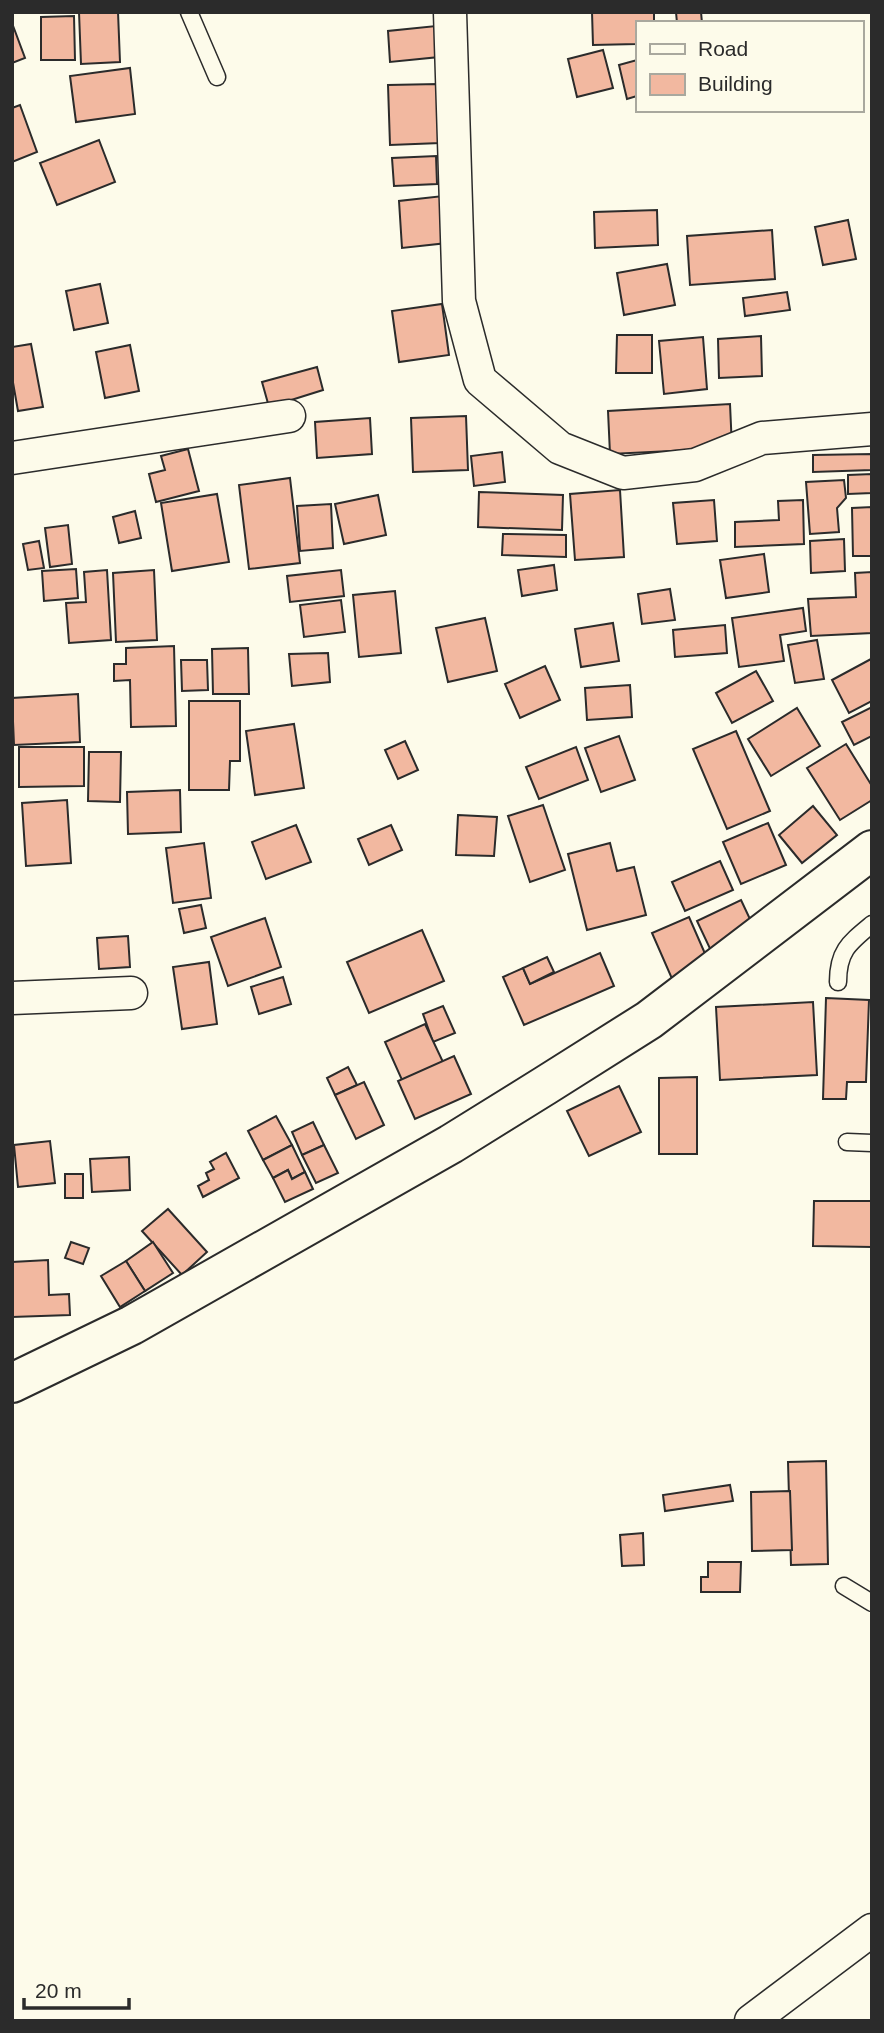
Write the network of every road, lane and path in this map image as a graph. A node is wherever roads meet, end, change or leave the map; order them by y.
1 (189, 12) edge
2 (450, 12) edge
3 (217, 77) dead end
4 (289, 416) dead end
5 (872, 429) edge
6 (12, 458) edge
7 (872, 850) edge
8 (872, 924) edge
9 (838, 982) dead end
10 (131, 993) dead end
11 (12, 998) edge
12 (847, 1142) dead end
13 (872, 1143) edge
14 (12, 1383) edge
15 (844, 1586) dead end
16 (872, 1603) edge
17 (872, 1930) edge
18 (751, 2021) edge

1 - 3 lane
2 - 5 street
4 - 6 street
7 - 14 street
8 - 9 lane
10 - 11 street
12 - 13 lane
15 - 16 lane
17 - 18 street

